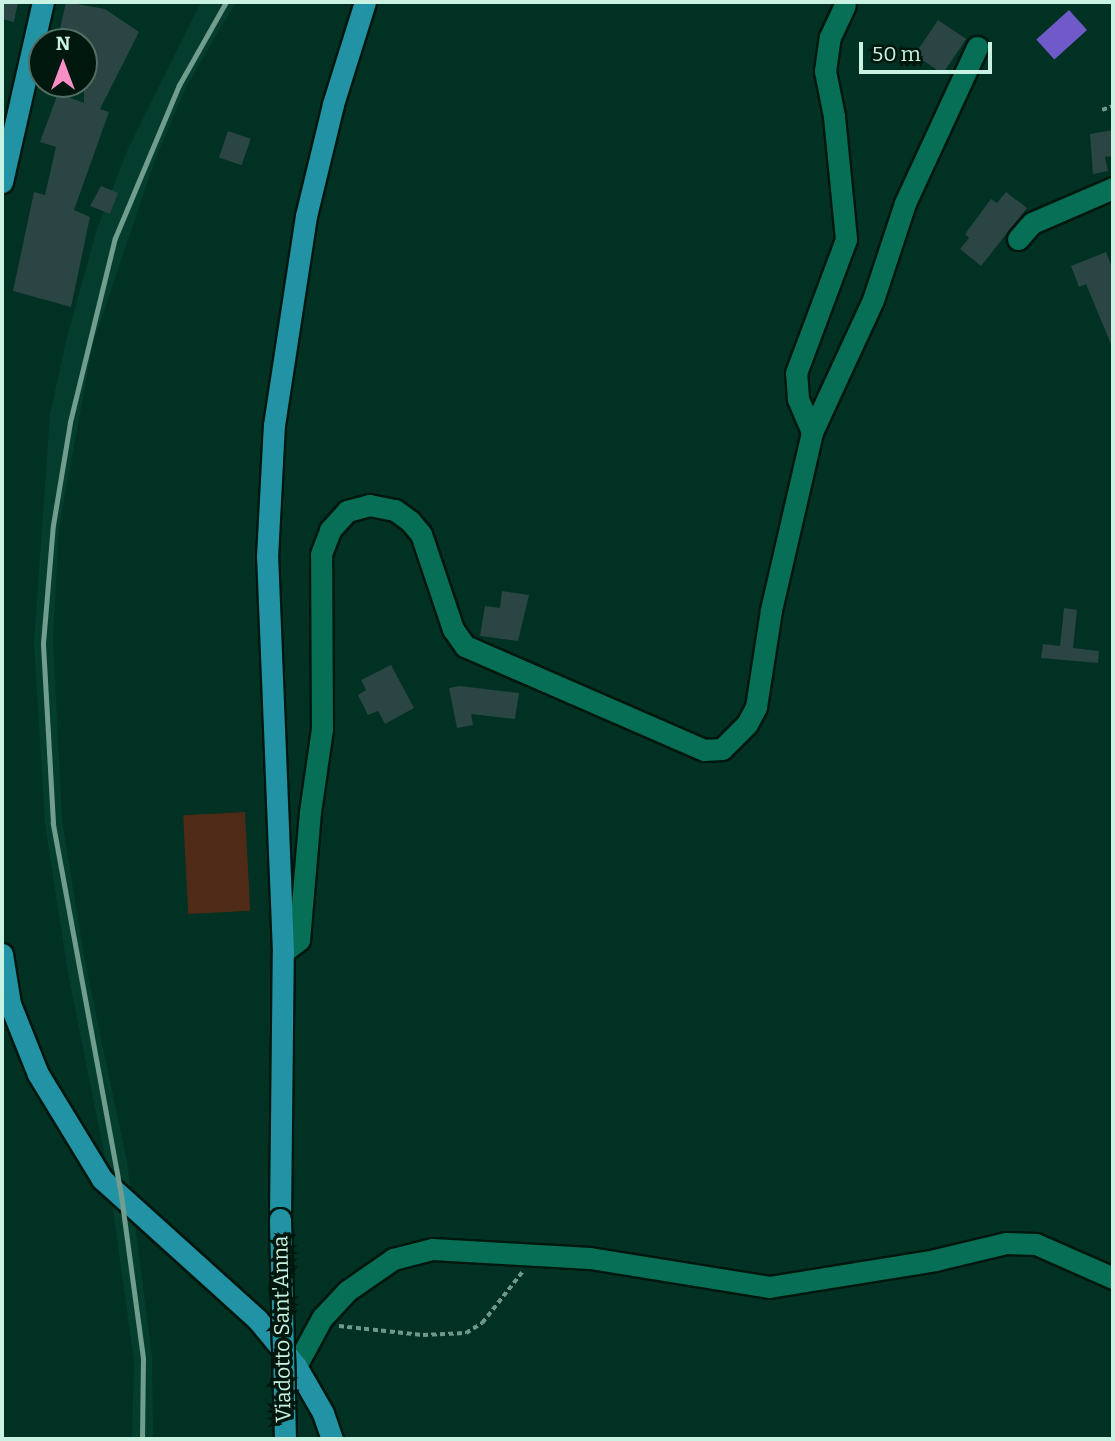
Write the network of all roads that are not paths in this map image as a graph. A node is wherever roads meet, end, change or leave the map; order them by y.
1 (43, 2) edge
2 (365, 2) edge
3 (845, 5) dead end
4 (977, 47) dead end
5 (2, 182) edge
6 (1113, 188) edge
7 (1018, 239) dead end
8 (812, 432) junction
9 (283, 952) junction
10 (2, 954) edge
11 (1113, 1278) edge
12 (296, 1366) junction
13 (285, 1439) edge
14 (332, 1439) edge

1 - 5 main road
2 - 9 main road, Viadotto Sant'Anna
3 - 8 lane
4 - 8 lane
6 - 7 lane
8 - 9 lane
9 - 13 main road, Viadotto Sant'Anna, bridge
10 - 12 main road
11 - 12 lane
12 - 14 main road

